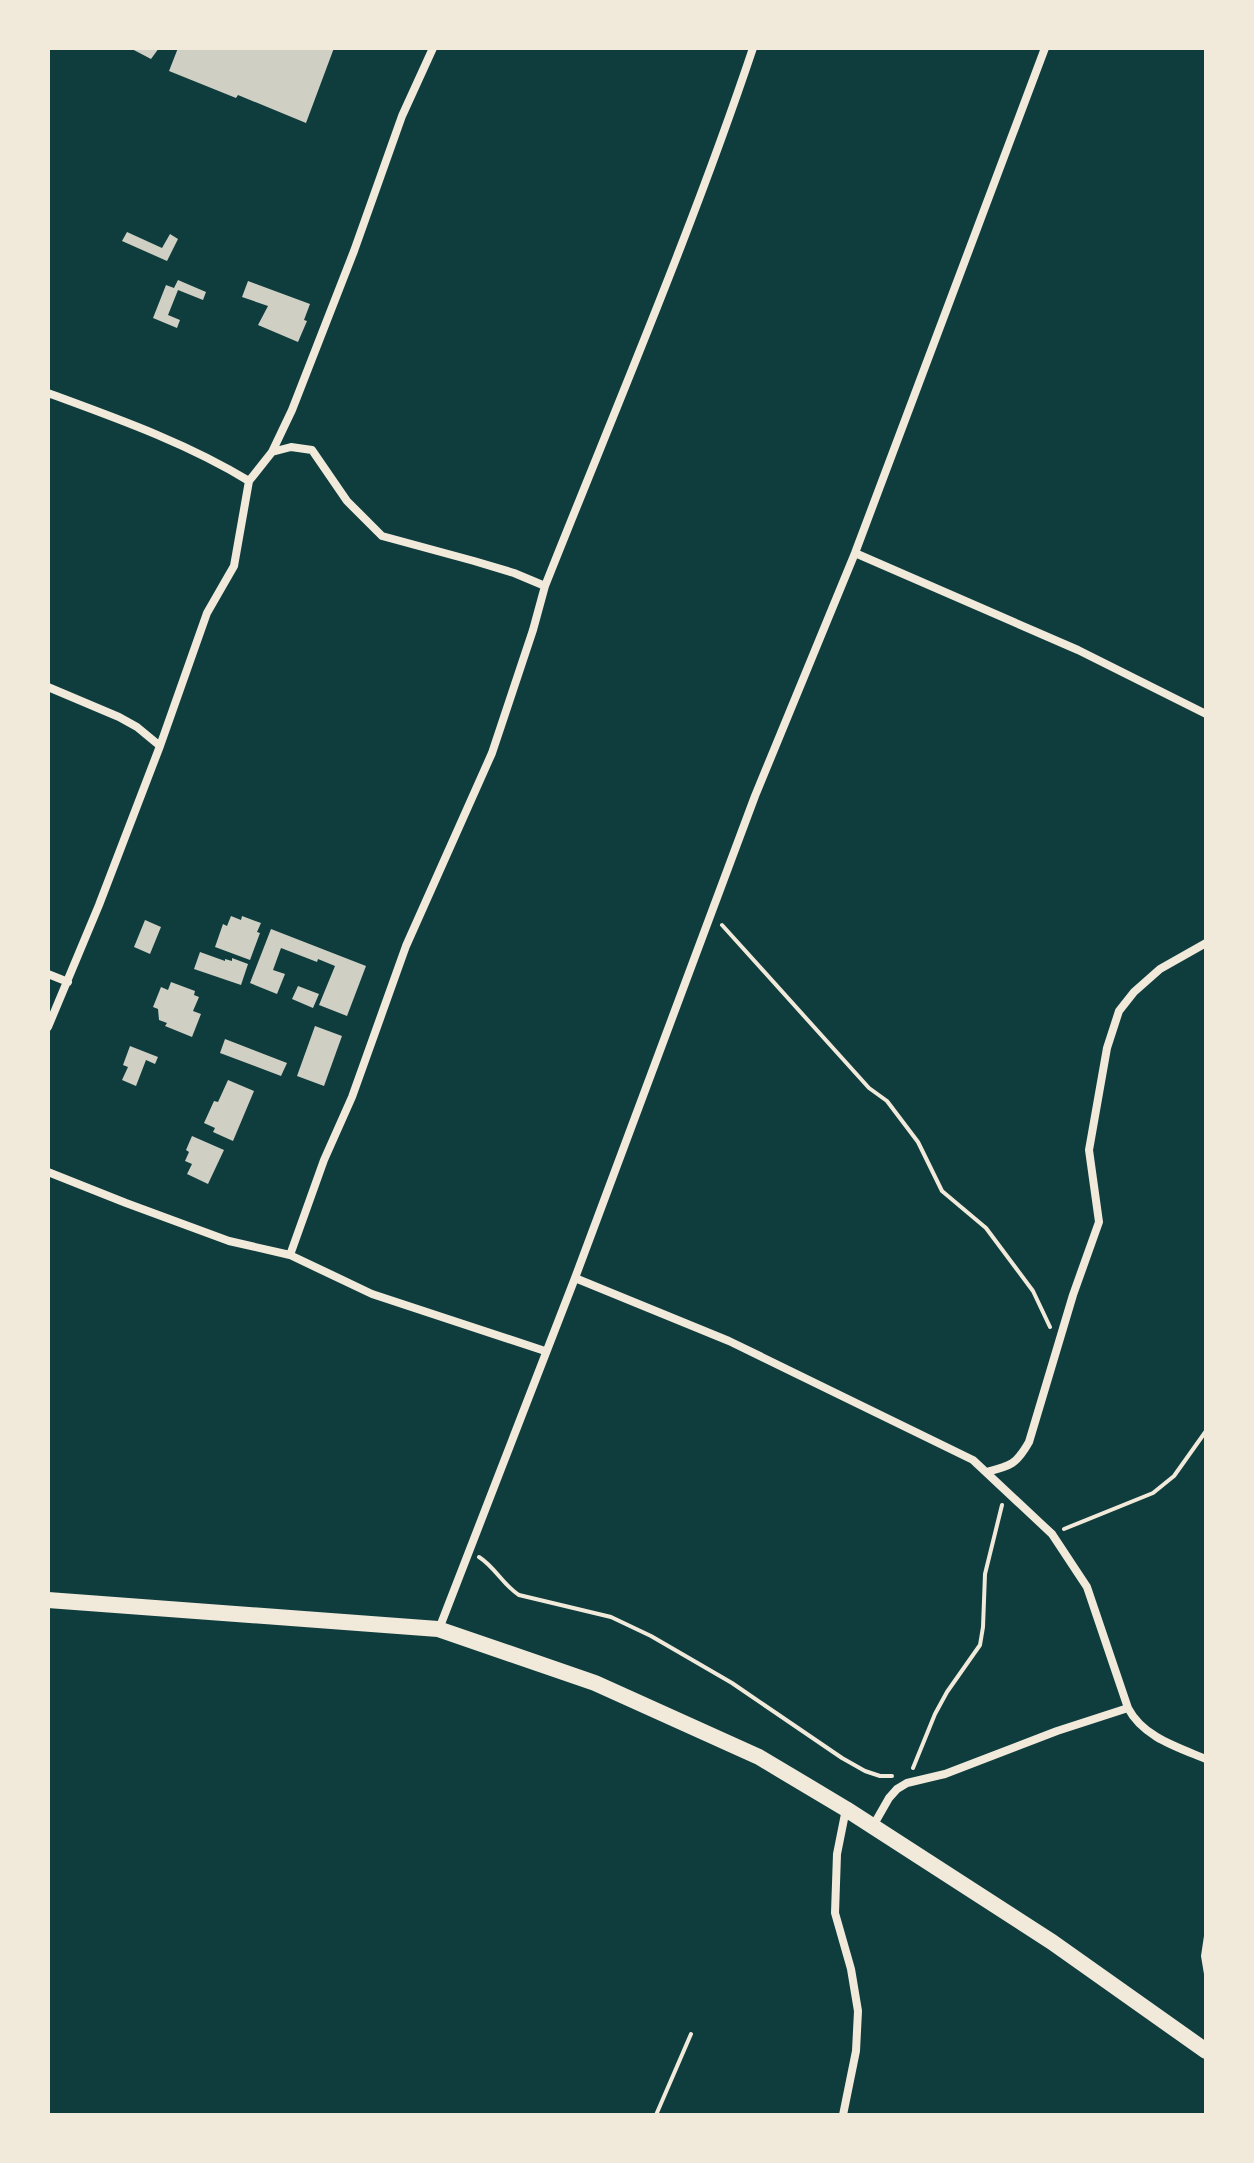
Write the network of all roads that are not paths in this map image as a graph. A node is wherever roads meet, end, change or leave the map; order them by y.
1 (433, 48) edge
2 (753, 48) edge
3 (1045, 48) edge
4 (48, 393) edge
5 (272, 452) junction
6 (249, 481) junction
7 (855, 553) junction
8 (545, 586) junction
9 (48, 687) edge
10 (1206, 714) edge
11 (160, 746) junction
12 (1206, 943) edge
13 (48, 974) edge
14 (68, 982) junction
15 (48, 1027) edge
16 (48, 1172) edge
17 (290, 1255) junction
18 (575, 1278) junction
19 (545, 1351) junction
20 (986, 1472) junction
21 (48, 1600) edge
22 (438, 1629) junction
23 (1128, 1708) junction
24 (1206, 1759) edge
25 (846, 1809) junction
26 (873, 1826) junction
27 (1206, 2051) edge
28 (843, 2115) edge

1 - 5 street
2 - 8 street
3 - 7 street
4 - 6 street
5 - 6 street
5 - 8 street
6 - 11 street
7 - 10 street
7 - 18 street
8 - 17 street
9 - 11 street
11 - 14 street
12 - 20 street
13 - 14 street
14 - 15 street
16 - 17 street
17 - 19 street
18 - 19 street
18 - 20 street
19 - 22 street
20 - 23 street
21 - 22 highway
22 - 25 highway
23 - 24 street
23 - 26 street
25 - 26 highway
25 - 28 street
26 - 27 highway

